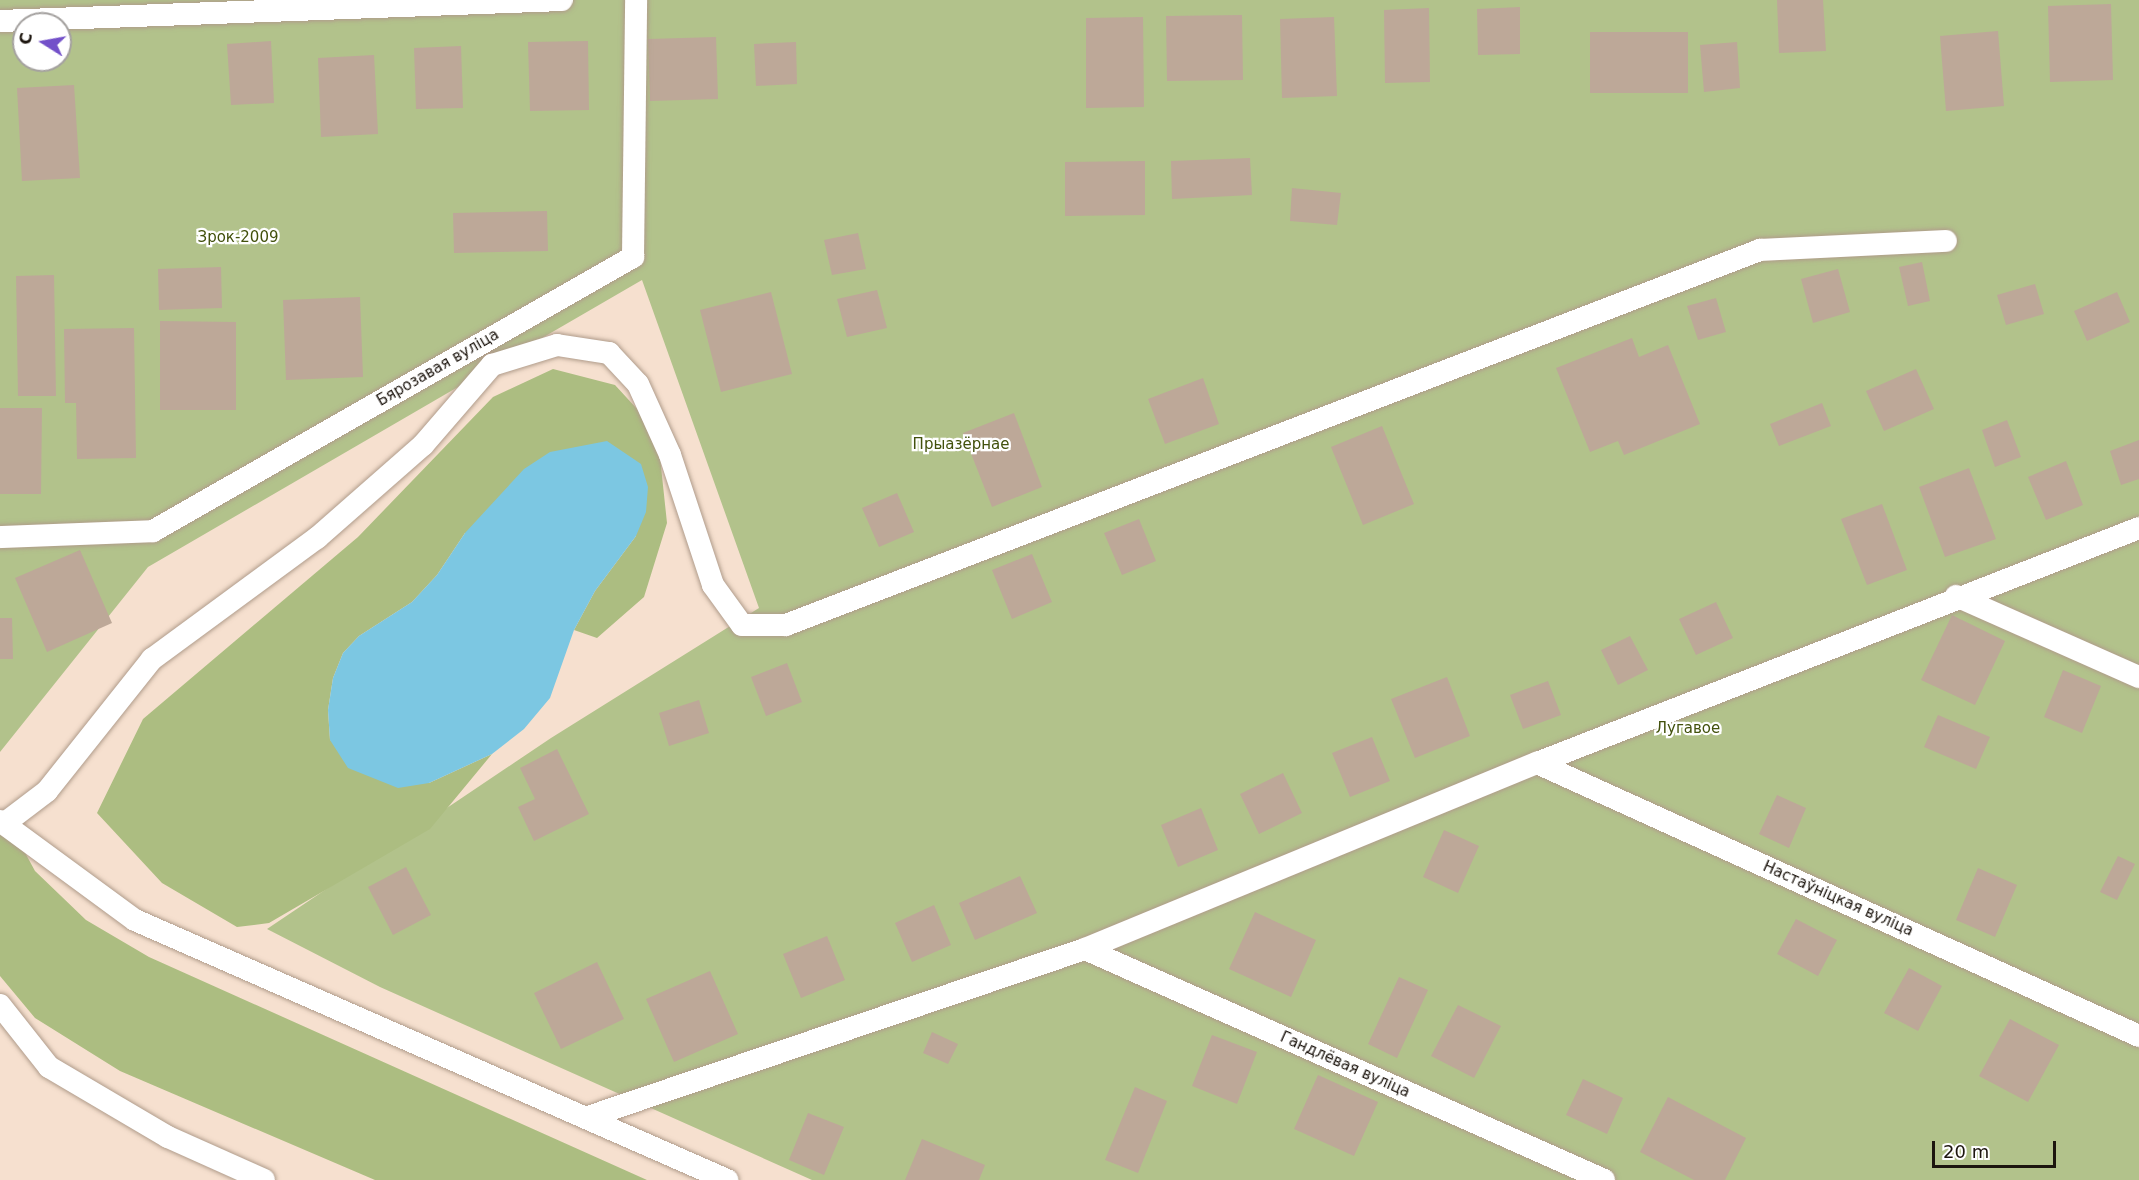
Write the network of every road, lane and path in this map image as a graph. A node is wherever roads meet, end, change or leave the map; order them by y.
1 (562, 0) edge
2 (636, 0) edge
3 (0, 21) edge
4 (1946, 241) dead end
5 (2139, 528) edge
6 (0, 537) edge
7 (1956, 596) junction
8 (2139, 677) edge
9 (1537, 762) junction
10 (3, 822) edge
11 (1085, 950) junction
12 (0, 1005) edge
13 (2139, 1036) edge
14 (588, 1117) junction
15 (264, 1180) edge
16 (727, 1180) edge
17 (1604, 1180) edge

1 - 3 lane
2 - 6 lane, Бярозавая вуліца
4 - 10 lane
5 - 7 lane
7 - 8 lane
7 - 9 lane
9 - 11 lane
9 - 13 lane, Настаўніцкая вуліца
10 - 14 lane
11 - 14 lane
11 - 17 lane, Гандлёвая вуліца
12 - 15 lane
14 - 16 lane

